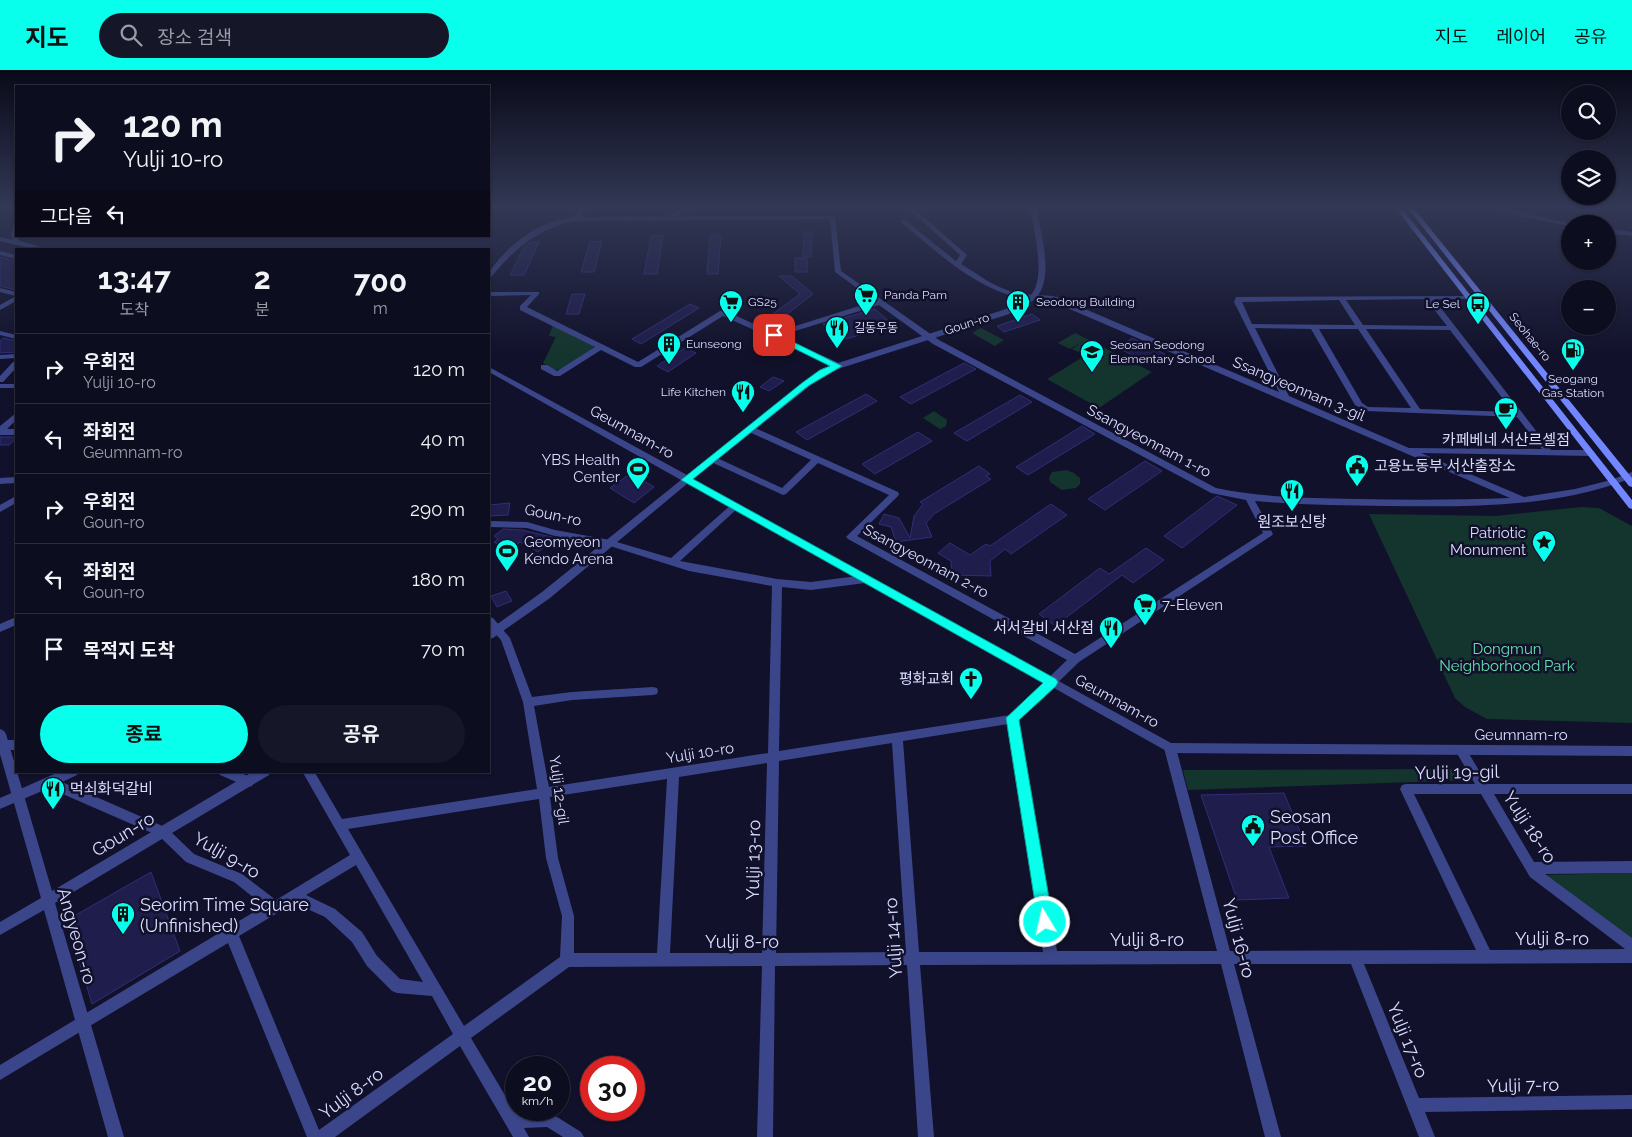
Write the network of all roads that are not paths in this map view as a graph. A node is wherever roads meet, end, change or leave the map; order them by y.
1 (505, 256) edge
2 (837, 256) edge
3 (947, 256) edge
4 (963, 256) edge
5 (1040, 256) edge
6 (1436, 256) edge
7 (1450, 256) edge
8 (957, 264) junction
9 (490, 275) edge
10 (0, 290) edge
11 (15, 294) edge
12 (490, 294) edge
13 (1033, 296) junction
14 (1469, 297) junction
15 (1341, 298) junction
16 (1429, 298) junction
17 (15, 299) edge
18 (880, 302) junction
19 (0, 308) edge
20 (1250, 326) junction
21 (1314, 327) junction
22 (1361, 327) junction
23 (1452, 328) junction
24 (0, 333) edge
25 (774, 335) junction
26 (928, 337) junction
27 (15, 338) edge
28 (600, 347) junction
29 (0, 356) edge
30 (15, 356) edge
31 (15, 365) edge
32 (838, 366) junction
33 (544, 367) dead end
34 (490, 370) edge
35 (0, 380) edge
36 (0, 386) edge
37 (15, 386) edge
38 (1285, 397) junction
39 (1418, 412) junction
40 (1519, 415) junction
41 (15, 417) edge
42 (750, 429) junction
43 (0, 431) edge
44 (15, 432) edge
45 (1405, 450) junction
46 (1548, 452) junction
47 (1591, 453) junction
48 (712, 459) junction
49 (817, 459) junction
50 (1629, 476) edge
51 (0, 480) edge
52 (15, 480) edge
53 (686, 480) junction
54 (1614, 482) junction
55 (1632, 484) edge
56 (1249, 498) junction
57 (15, 500) edge
58 (1524, 500) junction
59 (734, 506) junction
60 (1632, 506) edge
61 (0, 509) edge
62 (490, 524) edge
63 (610, 543) junction
64 (673, 562) junction
65 (865, 579) junction
66 (777, 583) junction
67 (15, 621) edge
68 (0, 628) edge
69 (493, 633) edge
70 (1075, 659) junction
71 (1052, 682) junction
72 (653, 692) dead end
73 (528, 702) junction
74 (1013, 718) junction
75 (897, 737) junction
76 (1, 741) edge
77 (15, 745) edge
78 (1170, 748) junction
79 (1461, 750) junction
80 (1632, 751) edge
81 (774, 756) junction
82 (674, 772) junction
83 (70, 773) edge
84 (228, 773) edge
85 (262, 773) edge
86 (309, 773) edge
87 (248, 782) junction
88 (51, 784) junction
89 (1484, 789) junction
90 (1632, 789) edge
91 (544, 793) junction
92 (17, 795) junction
93 (0, 804) edge
94 (340, 825) junction
95 (163, 832) junction
96 (358, 857) junction
97 (1632, 867) edge
98 (1532, 868) junction
99 (294, 896) junction
100 (48, 901) junction
101 (275, 907) junction
102 (0, 929) edge
103 (232, 933) junction
104 (1632, 946) edge
105 (1632, 956) edge
106 (1355, 957) junction
107 (1486, 957) junction
108 (1051, 958) junction
109 (1225, 958) junction
110 (913, 959) junction
111 (567, 960) junction
112 (663, 960) junction
113 (769, 960) junction
114 (436, 990) junction
115 (83, 1023) junction
116 (462, 1036) junction
117 (0, 1072) edge
118 (1632, 1102) edge
119 (1414, 1105) junction
120 (512, 1122) junction
121 (116, 1137) edge
122 (315, 1137) edge
123 (322, 1137) edge
124 (521, 1137) edge
125 (576, 1137) edge
126 (765, 1137) edge
127 (926, 1137) edge
128 (1273, 1137) edge
129 (1427, 1137) edge

1 - 9 street
2 - 18 street, Ssangyeonnam 1-ro
3 - 8 street, Ssangyeonnam 3-gil
4 - 8 street
5 - 13 street
6 - 14 main road, Seohae-ro
7 - 50 main road, Seohae-ro
8 - 13 street, Ssangyeonnam 3-gil
10 - 11 street
12 - 28 street
13 - 26 street, Goun-ro
13 - 38 street, Ssangyeonnam 3-gil
14 - 16 street
14 - 47 main road, Seohae-ro
15 - 16 street
15 - 20 street
15 - 22 street
16 - 23 street
17 - 19 street
18 - 25 street
18 - 26 street, Ssangyeonnam 1-ro
20 - 21 street
20 - 38 street
21 - 22 street
21 - 39 street
22 - 23 street
22 - 39 street
23 - 40 street
24 - 27 street
25 - 28 street
25 - 32 street
26 - 32 street, Goun-ro
26 - 56 street, Ssangyeonnam 1-ro
28 - 33 street
29 - 30 street
31 - 35 street
32 - 42 street, Goun-ro
34 - 53 street, Geumnam-ro
36 - 37 street
38 - 45 street, Ssangyeonnam 3-gil
39 - 40 street
40 - 46 street
41 - 43 street
42 - 48 street, Goun-ro
42 - 49 street, Ssangyeonnam 2-ro
43 - 44 street
45 - 46 street
45 - 58 street, Ssangyeonnam 3-gil
46 - 47 street
47 - 54 main road, Seohae-ro
48 - 49 street
48 - 53 street, Goun-ro
49 - 70 street, Ssangyeonnam 2-ro
50 - 54 street, Ssangyeonnam 1-ro
50 - 55 main road, Seohae-ro
51 - 52 street
53 - 59 street, Geumnam-ro
53 - 63 street, Goun-ro
54 - 58 street, Ssangyeonnam 1-ro
54 - 60 main road, Seohae-ro
56 - 58 street, Ssangyeonnam 1-ro
56 - 70 street
57 - 61 street
59 - 64 street
59 - 65 street, Geumnam-ro
62 - 63 street, Goun-ro
63 - 64 street, Goun-ro
63 - 69 street, Goun-ro
64 - 66 street, Goun-ro
65 - 66 street
65 - 71 street, Geumnam-ro
66 - 81 street, Yulji 13-ro
67 - 68 street
69 - 73 street, Yulji 12-gil
70 - 71 street
71 - 74 street
71 - 78 street, Geumnam-ro
72 - 73 street
73 - 91 street, Yulji 12-gil
74 - 75 street, Yulji 10-ro
74 - 108 street
75 - 81 street, Yulji 10-ro
75 - 110 street, Yulji 14-ro
76 - 77 street, Angyeon-ro
76 - 92 street, Angyeon-ro
78 - 79 street, Geumnam-ro
78 - 109 street, Yulji 16-ro
79 - 80 street, Geumnam-ro
79 - 89 street, Yulji 18-ro
81 - 82 street, Yulji 10-ro
81 - 113 street, Yulji 13-ro
82 - 91 street, Yulji 10-ro
82 - 112 street
83 - 88 street
84 - 87 street
85 - 87 street, Goun-ro
86 - 94 street
87 - 95 street, Goun-ro
88 - 92 street
88 - 95 street
89 - 90 street, Yulji 19-gil
89 - 98 street, Yulji 18-ro
89 - 107 street, Yulji 19-gil
91 - 94 street, Yulji 10-ro
91 - 111 street, Yulji 12-gil
92 - 93 street
92 - 100 street, Angyeon-ro
94 - 96 street
95 - 100 street, Goun-ro
95 - 101 street, Yulji 9-ro
96 - 99 street
96 - 114 street
97 - 98 street
98 - 104 street, Yulji 18-ro
99 - 101 street
99 - 114 street
100 - 102 street, Goun-ro
100 - 115 street, Angyeon-ro
101 - 103 street
103 - 115 street
103 - 122 street
105 - 107 street, Yulji 8-ro
106 - 107 street, Yulji 8-ro
106 - 109 street, Yulji 8-ro
106 - 119 street, Yulji 17-ro
108 - 109 street, Yulji 8-ro
108 - 110 street, Yulji 8-ro
109 - 128 street, Yulji 16-ro
110 - 113 street, Yulji 8-ro
110 - 127 street, Yulji 14-ro
111 - 112 street, Yulji 8-ro
111 - 116 street, Yulji 8-ro
112 - 113 street, Yulji 8-ro
113 - 126 street, Yulji 13-ro
114 - 116 street
115 - 117 street
115 - 121 street, Angyeon-ro
116 - 120 street
116 - 123 street, Yulji 8-ro
118 - 119 street, Yulji 7-ro
119 - 129 street, Yulji 17-ro
120 - 124 street
120 - 125 street

